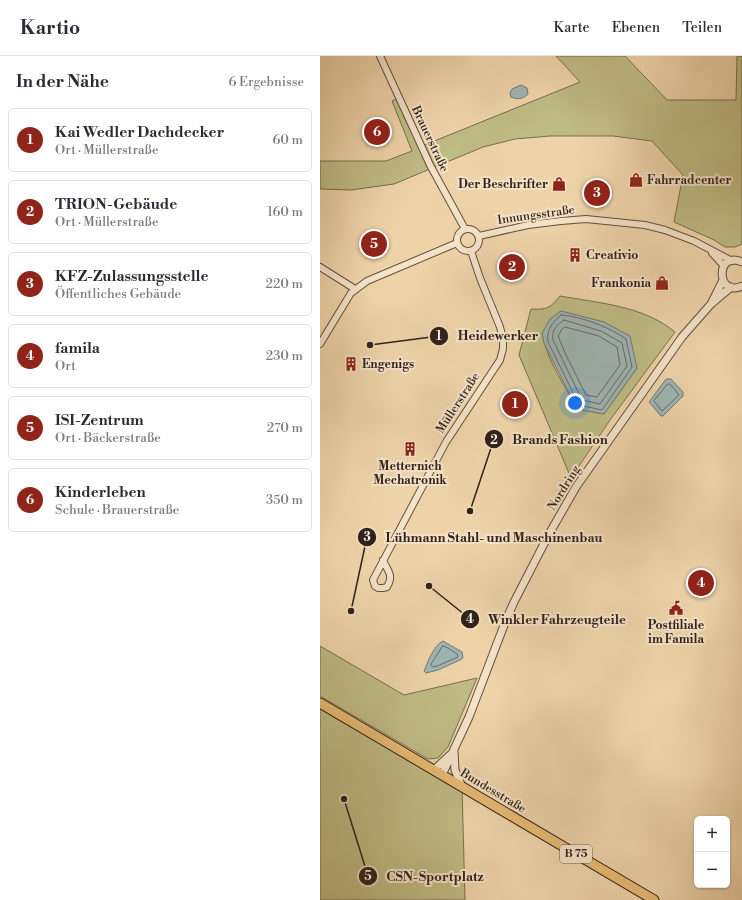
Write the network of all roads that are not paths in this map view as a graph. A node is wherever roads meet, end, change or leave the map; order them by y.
1 (380, 56) edge
2 (465, 229) junction
3 (479, 236) junction
4 (457, 243) junction
5 (471, 251) junction
6 (710, 251) junction
7 (732, 261) junction
8 (742, 261) edge
9 (724, 266) junction
10 (320, 267) edge
11 (722, 280) junction
12 (742, 286) edge
13 (731, 287) junction
14 (356, 289) junction
15 (711, 304) junction
16 (320, 344) edge
17 (383, 560) dead end
18 (320, 703) edge
19 (454, 750) junction
20 (438, 772) junction
21 (462, 786) junction
22 (654, 900) edge

1 - 2 street, Brauerstraße
2 - 3 street
2 - 4 street
3 - 5 street
3 - 6 street, Innungsstraße
4 - 5 street
4 - 14 street
5 - 17 street, Müllerstraße
6 - 7 street, Innungsstraße
6 - 9 street, Innungsstraße
7 - 8 street
7 - 9 street
9 - 11 street, Nordring
10 - 14 street
11 - 13 street
11 - 15 street, Nordring
12 - 13 street
13 - 15 street, Nordring
14 - 16 street
15 - 19 street, Nordring
18 - 20 main road, Bundesstraße / B 75
19 - 20 street, Nordring
19 - 21 street, Nordring
20 - 21 main road, Bundesstraße / B 75
21 - 22 main road, Bundesstraße / B 75

